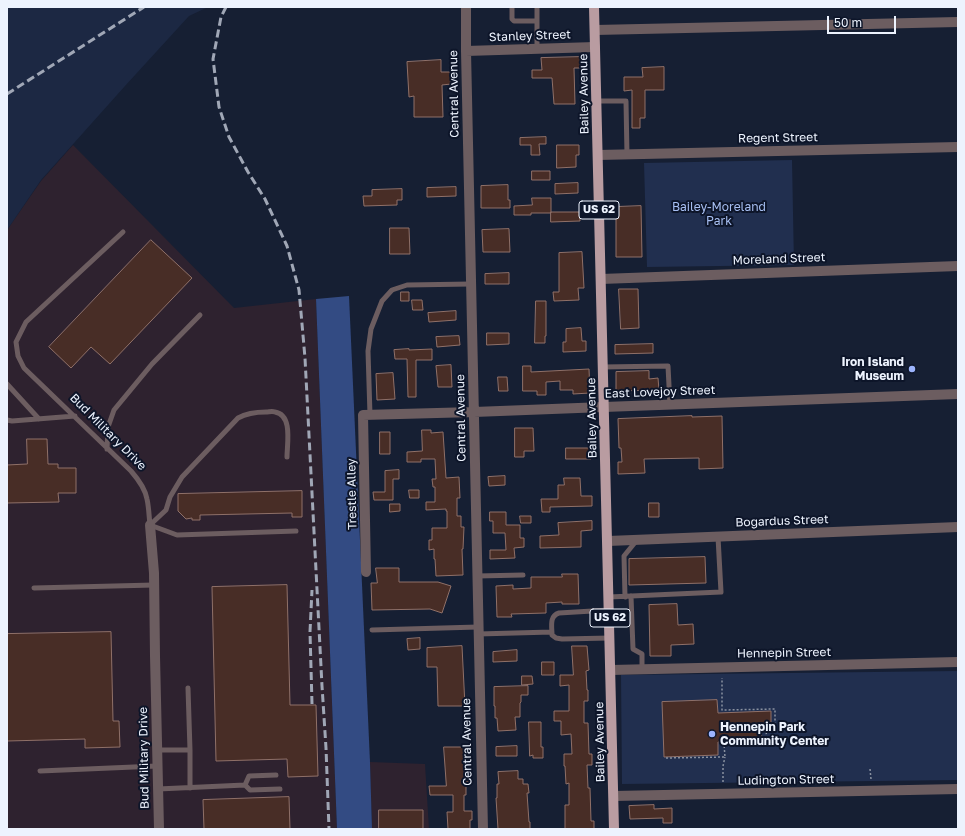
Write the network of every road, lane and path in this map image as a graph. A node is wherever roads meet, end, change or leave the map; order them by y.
1 (466, 7) edge
2 (512, 7) edge
3 (537, 7) edge
4 (594, 7) edge
5 (537, 21) junction
6 (958, 22) edge
7 (595, 30) junction
8 (595, 47) junction
9 (538, 49) junction
10 (466, 51) junction
11 (597, 102) junction
12 (958, 147) edge
13 (627, 154) junction
14 (598, 155) junction
15 (123, 232) dead end
16 (958, 266) edge
17 (601, 279) junction
18 (471, 284) junction
19 (200, 315) dead end
20 (603, 367) junction
21 (7, 384) edge
22 (958, 394) edge
23 (670, 405) junction
24 (604, 407) junction
25 (474, 412) junction
26 (367, 415) junction
27 (75, 416) junction
28 (39, 419) junction
29 (7, 420) edge
30 (107, 449) junction
31 (287, 457) dead end
32 (150, 526) junction
33 (958, 528) edge
34 (296, 531) dead end
35 (718, 537) junction
36 (638, 540) junction
37 (608, 541) junction
38 (366, 572) dead end
39 (523, 575) dead end
40 (477, 576) junction
41 (154, 585) junction
42 (34, 588) dead end
43 (631, 596) junction
44 (609, 597) junction
45 (625, 597) junction
46 (609, 610) junction
47 (610, 623) junction
48 (632, 623) junction
49 (372, 630) dead end
50 (478, 630) junction
51 (552, 632) junction
52 (610, 638) junction
53 (958, 662) edge
54 (611, 670) junction
55 (642, 670) junction
56 (722, 677) dead end
57 (188, 688) dead end
58 (157, 750) junction
59 (190, 750) junction
60 (725, 757) junction
61 (666, 758) dead end
62 (157, 766) junction
63 (870, 769) dead end
64 (40, 771) dead end
65 (276, 775) dead end
66 (871, 779) dead end
67 (723, 782) dead end
68 (245, 785) junction
69 (190, 788) junction
70 (158, 789) junction
71 (280, 789) dead end
72 (958, 789) edge
73 (614, 796) junction
74 (159, 829) edge
75 (483, 829) edge
76 (614, 829) edge

1 - 10 street, Central Avenue
2 - 5 lane
3 - 5 lane
4 - 7 main road, Bailey Avenue / US 62
5 - 9 lane
6 - 7 street
7 - 8 main road, Bailey Avenue / US 62
8 - 9 street, Stanley Street
8 - 11 main road, Bailey Avenue / US 62
9 - 10 street, Stanley Street
10 - 18 street, Central Avenue
11 - 13 lane
11 - 14 main road, Bailey Avenue / US 62
12 - 13 street, Regent Street
13 - 14 street, Regent Street
14 - 17 main road, Bailey Avenue / US 62
15 - 27 lane, Bud Military Drive
16 - 17 street, Moreland Street
17 - 20 main road, Bailey Avenue / US 62
18 - 25 street, Central Avenue
18 - 26 lane, Trestle Alley
19 - 30 lane
20 - 23 lane
20 - 24 main road, Bailey Avenue / US 62
21 - 28 lane
22 - 23 street, East Lovejoy Street
23 - 24 street, East Lovejoy Street
24 - 25 street, East Lovejoy Street
24 - 37 main road, Bailey Avenue / US 62
25 - 26 street, East Lovejoy Street
25 - 40 street, Central Avenue
26 - 38 street, Trestle Alley
27 - 28 lane
27 - 30 lane, Bud Military Drive
28 - 29 lane
30 - 32 lane, Bud Military Drive
31 - 32 lane
32 - 34 lane
32 - 41 street, Bud Military Drive
33 - 35 street, Bogardus Street
35 - 36 street, Bogardus Street
35 - 43 lane
36 - 37 street, Bogardus Street
36 - 45 lane
37 - 44 main road, Bailey Avenue / US 62
39 - 40 lane
40 - 50 street, Central Avenue
41 - 42 lane
41 - 58 street, Bud Military Drive
43 - 45 lane
43 - 48 lane
44 - 45 lane
44 - 46 main road, Bailey Avenue / US 62
46 - 47 main road, Bailey Avenue / US 62
46 - 51 lane
47 - 48 lane
47 - 52 main road, Bailey Avenue / US 62
48 - 55 lane
49 - 50 lane
50 - 51 lane
50 - 75 street, Central Avenue
51 - 52 lane
52 - 54 main road, Bailey Avenue / US 62
53 - 55 street, Hennepin Street
54 - 55 street, Hennepin Street
54 - 73 main road, Bailey Avenue / US 62
56 - 60 path
57 - 59 lane
58 - 59 lane
58 - 62 street, Bud Military Drive
59 - 69 lane
60 - 61 path
60 - 67 path
62 - 64 lane
62 - 70 street, Bud Military Drive
63 - 66 path
65 - 68 lane
68 - 69 lane
68 - 71 lane
69 - 70 lane
70 - 74 street, Bud Military Drive
72 - 73 street, Ludington Street
73 - 76 main road, Bailey Avenue / US 62

